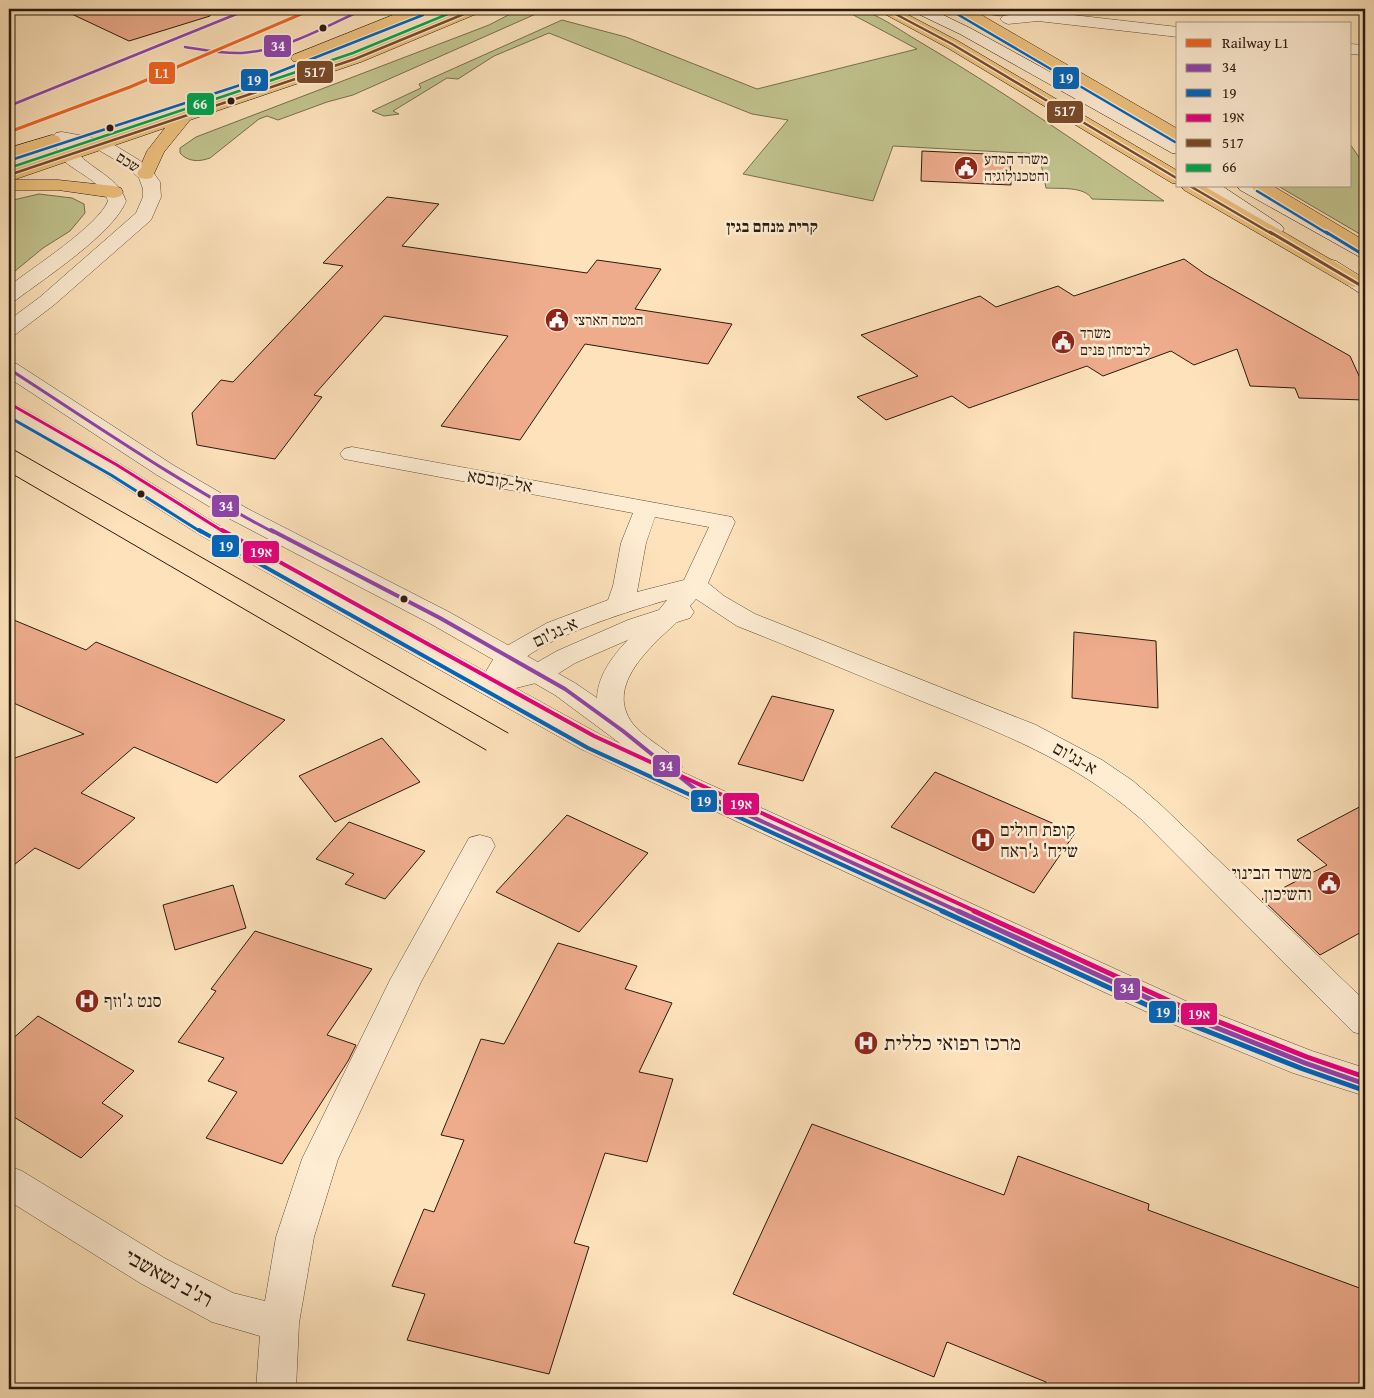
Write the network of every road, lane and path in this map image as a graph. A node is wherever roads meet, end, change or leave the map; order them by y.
1 (420, 9) edge
2 (476, 9) edge
3 (886, 9) edge
4 (919, 9) edge
5 (960, 9) edge
6 (1044, 12) edge
7 (1003, 24) junction
8 (1176, 32) edge
9 (1352, 48) edge
10 (1365, 50) edge
11 (1001, 51) junction
12 (186, 115) junction
13 (1176, 136) edge
14 (62, 137) junction
15 (100, 144) junction
16 (1176, 148) edge
17 (9, 154) edge
18 (68, 155) junction
19 (1176, 165) edge
20 (146, 174) junction
21 (9, 175) edge
22 (1176, 178) edge
23 (9, 185) edge
24 (1193, 188) edge
25 (1212, 188) edge
26 (1250, 188) edge
27 (1263, 188) edge
28 (114, 192) junction
29 (1365, 251) edge
30 (1360, 284) edge
31 (9, 296) edge
32 (9, 330) edge
33 (9, 369) edge
34 (9, 410) edge
35 (352, 454) dead end
36 (647, 508) junction
37 (694, 585) junction
38 (715, 602) junction
39 (617, 606) junction
40 (669, 615) junction
41 (507, 657) junction
42 (538, 674) junction
43 (492, 685) junction
44 (623, 731) junction
45 (700, 793) junction
46 (480, 846) dead end
47 (1365, 1022) edge
48 (1363, 1082) edge
49 (9, 1182) edge
50 (280, 1323) junction
51 (276, 1389) edge

1 - 14 highway
2 - 12 highway
3 - 22 highway
4 - 11 street
5 - 7 highway
6 - 7 street
6 - 8 street
7 - 13 highway
9 - 10 street
11 - 16 street
11 - 19 street
12 - 15 highway
12 - 20 highway
14 - 15 street, שכם
14 - 17 highway
14 - 18 street
15 - 18 highway
15 - 20 street, שכם
18 - 21 highway
18 - 28 street, שכם
20 - 32 street, שכם
23 - 28 highway
24 - 30 highway
25 - 30 street
26 - 29 street
27 - 29 highway
28 - 31 street, שכם
33 - 41 street
34 - 43 street
35 - 36 street, אל-קובסא
36 - 37 street, אל-קובסא
36 - 39 street
37 - 38 street, א-נג'ום
37 - 39 street, א-נג'ום
37 - 40 street, אל-קובסא
38 - 40 street, א-נג'ום
38 - 47 street, א-נג'ום
39 - 41 street, א-נג'ום
40 - 42 street, א-נג'ום
40 - 44 street, אל-קובסא
41 - 42 street
41 - 43 street
42 - 43 street, א-נג'ום
42 - 44 street
43 - 45 street
44 - 45 street
45 - 48 street
46 - 50 street
49 - 50 street, רג'ב נשאשבי
50 - 51 street

